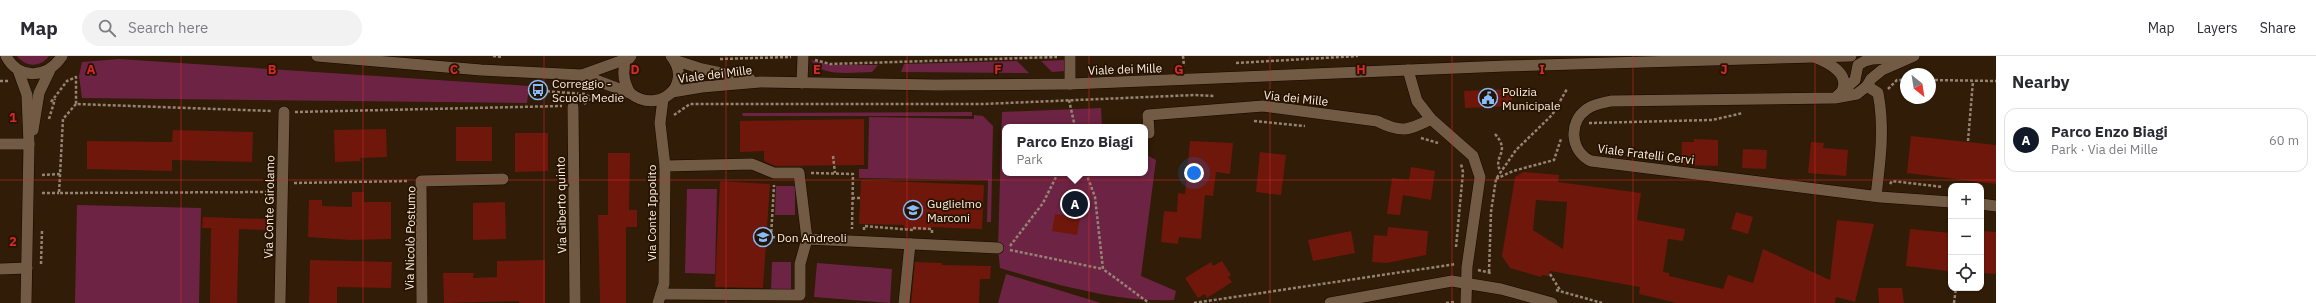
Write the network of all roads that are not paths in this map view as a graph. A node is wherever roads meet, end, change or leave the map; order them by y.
1 (63, 56) edge
2 (317, 56) edge
3 (803, 56) edge
4 (1070, 56) edge
5 (1851, 56) edge
6 (1905, 56) edge
7 (1914, 56) edge
8 (630, 57) edge
9 (1813, 57) junction
10 (673, 58) edge
11 (5, 59) edge
12 (18, 70) junction
13 (50, 70) junction
14 (1408, 70) junction
15 (582, 75) junction
16 (760, 82) junction
17 (802, 83) junction
18 (1070, 84) junction
19 (1867, 86) junction
20 (630, 93) junction
21 (668, 96) junction
22 (1838, 96) junction
23 (573, 107) road end
24 (284, 112) road end
25 (1431, 119) junction
26 (1149, 133) dead end
27 (0, 144) edge
28 (29, 144) junction
29 (665, 166) junction
30 (503, 179) dead end
31 (1876, 196) junction
32 (1948, 202) edge
33 (1984, 204) edge
34 (1996, 206) edge
35 (807, 239) junction
36 (910, 244) junction
37 (998, 248) dead end
38 (27, 268) junction
39 (0, 269) edge
40 (1466, 283) junction
41 (660, 298) edge
42 (26, 303) edge
43 (280, 303) edge
44 (422, 303) edge
45 (575, 303) edge
46 (904, 303) edge
47 (1330, 303) edge
48 (1466, 303) edge
49 (1552, 303) edge

1 - 13 street
2 - 15 street, Viale dei Mille
3 - 17 street
4 - 18 street
5 - 9 street, Viale dei Mille
6 - 22 street
7 - 19 street
8 - 15 street, Viale dei Mille
8 - 20 street, Viale dei Mille
9 - 14 street, Viale dei Mille
9 - 22 street
10 - 16 street, Viale dei Mille
10 - 21 street, Viale dei Mille
11 - 12 street
12 - 13 street
12 - 28 street
13 - 28 street
14 - 18 street, Viale dei Mille
14 - 25 street
15 - 20 street, Viale dei Mille
16 - 17 street, Viale dei Mille
16 - 21 street, Viale dei Mille
17 - 18 street, Viale dei Mille
19 - 22 street
19 - 31 street
20 - 21 street, Viale dei Mille
21 - 29 street, Via Conte Ippolito
22 - 31 street, Viale Fratelli Cervi
23 - 45 street, Via Giberto quinto
24 - 43 street, Via Conte Girolamo
25 - 26 street, Via dei Mille
25 - 40 street
27 - 28 street
28 - 38 street
29 - 35 street
29 - 41 street, Via Conte Ippolito
30 - 44 street, Via Nicolò Postumo
31 - 32 street, Viale Fratelli Cervi
33 - 34 street
35 - 36 street
35 - 41 street
36 - 37 street
36 - 46 street
38 - 39 street
38 - 42 street
40 - 47 street
40 - 48 street
40 - 49 street

